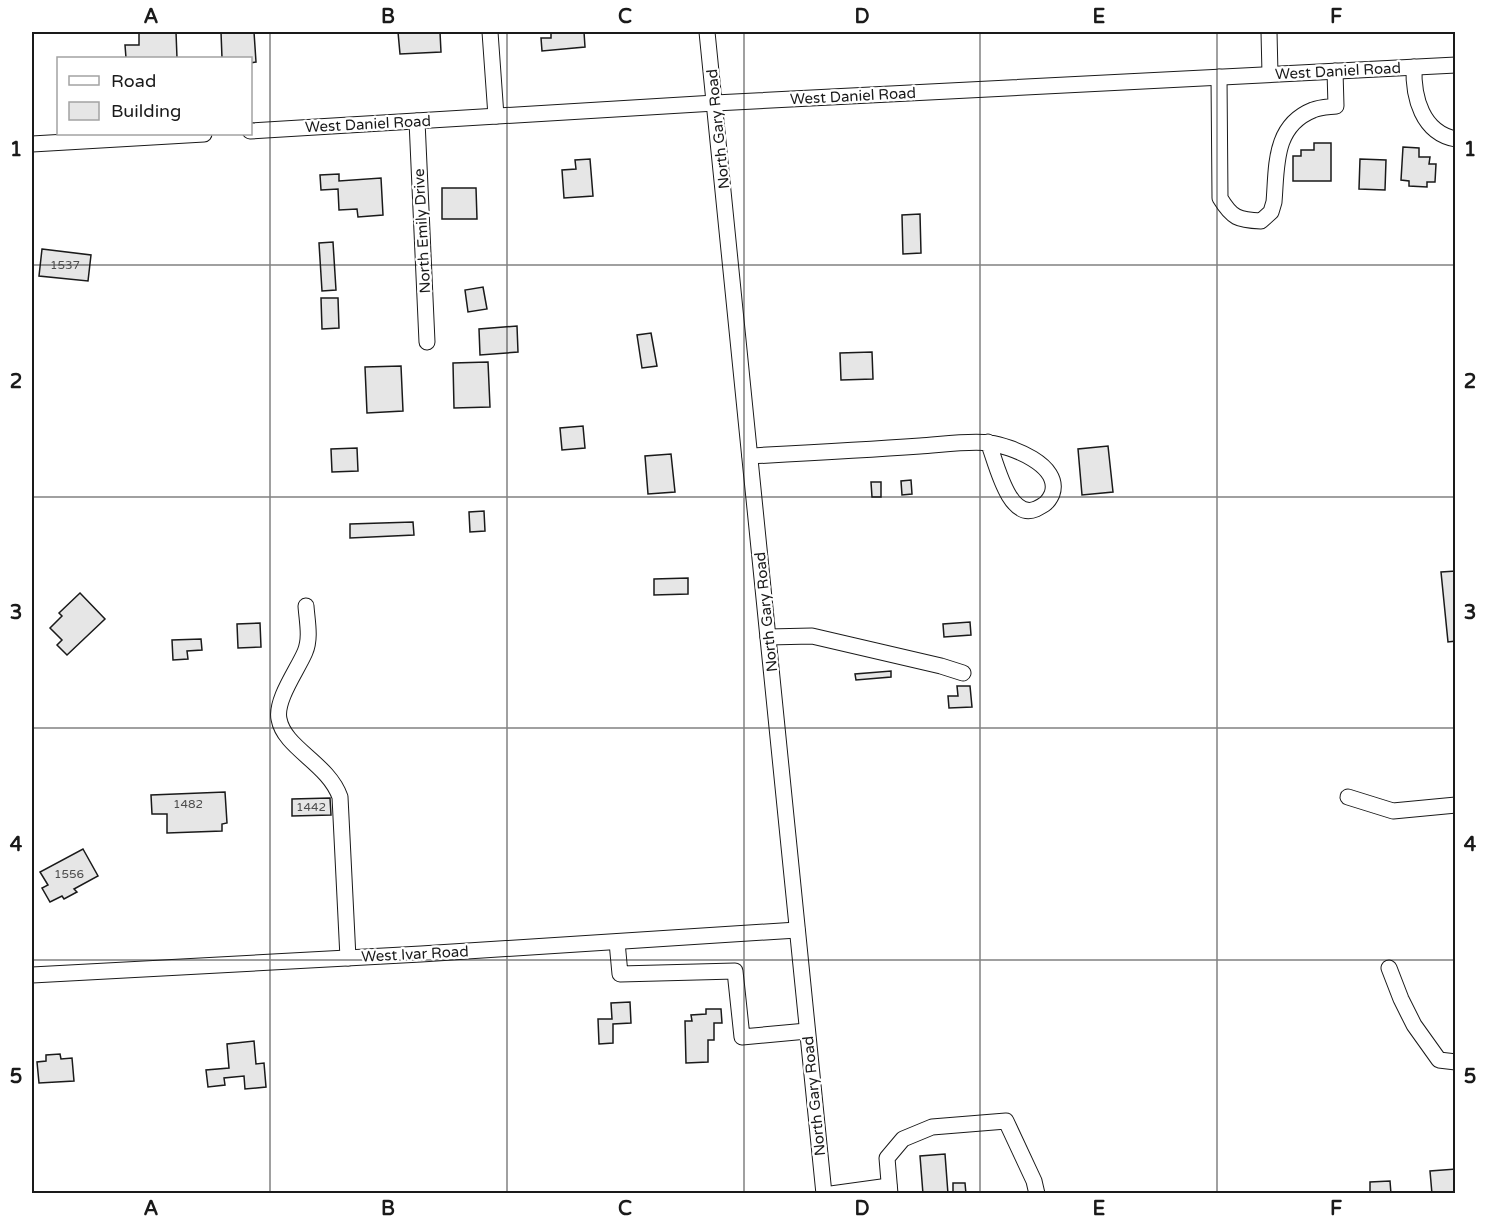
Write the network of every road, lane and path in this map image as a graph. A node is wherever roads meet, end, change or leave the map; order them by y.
1 (490, 32) edge
2 (707, 32) edge
3 (1269, 32) edge
4 (1455, 65) edge
5 (1414, 67) junction
6 (1335, 71) junction
7 (1270, 74) junction
8 (1219, 77) junction
9 (716, 103) junction
10 (496, 116) junction
11 (417, 121) junction
12 (252, 131) edge
13 (187, 135) edge
14 (1455, 140) edge
15 (32, 144) edge
16 (427, 342) dead end
17 (988, 442) junction
18 (750, 456) junction
19 (306, 606) dead end
20 (768, 637) junction
21 (963, 673) dead end
22 (1348, 797) dead end
23 (1455, 805) edge
24 (797, 930) junction
25 (617, 942) junction
26 (348, 958) junction
27 (1389, 968) dead end
28 (32, 975) edge
29 (807, 1031) junction
30 (1455, 1062) edge
31 (889, 1190) edge
32 (824, 1194) edge
33 (831, 1194) edge
34 (1037, 1194) edge

1 - 10 street
2 - 9 street, North Gary Road
3 - 7 street
4 - 5 street, West Daniel Road
5 - 6 street, West Daniel Road
5 - 14 street
6 - 7 street, West Daniel Road
6 - 8 street
7 - 8 street, West Daniel Road
8 - 9 street, West Daniel Road
9 - 10 street, West Daniel Road
9 - 18 street, North Gary Road
10 - 11 street, West Daniel Road
11 - 12 street, West Daniel Road
11 - 16 street, North Emily Drive
13 - 15 street
17 - 17 street
17 - 18 street
18 - 20 street, North Gary Road
19 - 26 street
20 - 21 street
20 - 24 street, North Gary Road
22 - 23 street
24 - 25 street, West Ivar Road
24 - 29 street, North Gary Road
25 - 26 street, West Ivar Road
25 - 29 street
26 - 28 street, West Ivar Road
27 - 30 street
29 - 32 street, North Gary Road
31 - 33 street
31 - 34 street

